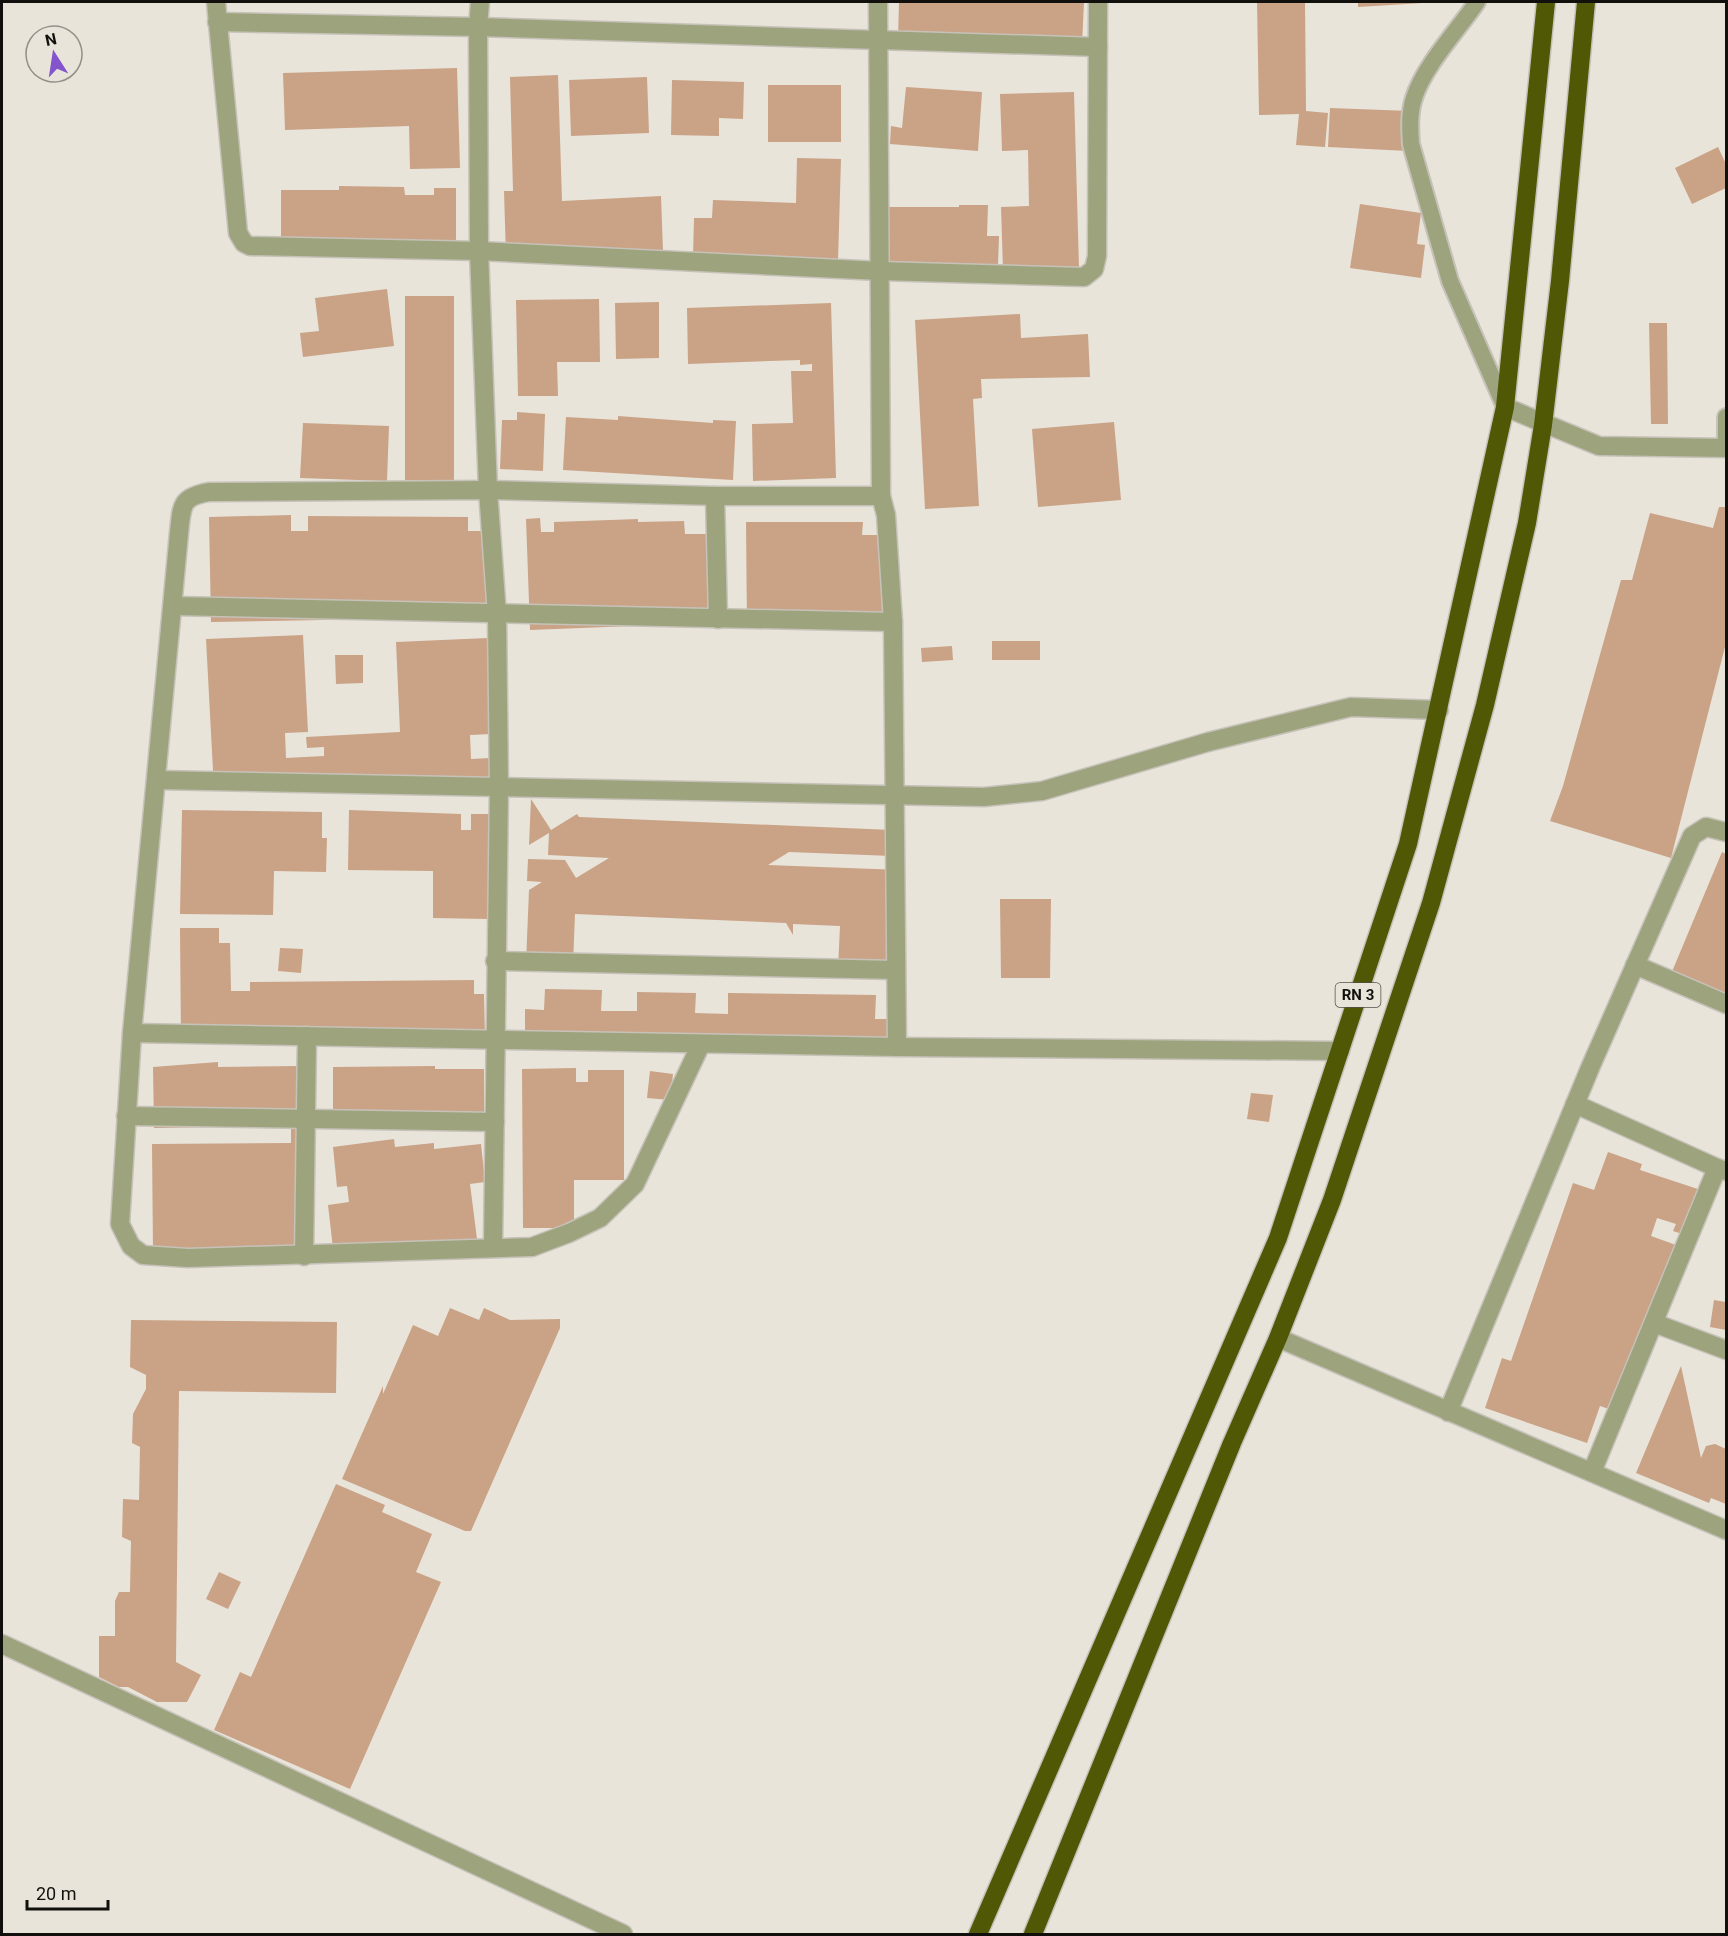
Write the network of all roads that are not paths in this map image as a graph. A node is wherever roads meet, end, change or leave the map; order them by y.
1 (216, 2) edge
2 (480, 2) edge
3 (878, 2) edge
4 (1098, 2) edge
5 (1477, 2) edge
6 (1546, 2) edge
7 (1586, 2) edge
8 (217, 22) junction
9 (478, 27) junction
10 (878, 40) junction
11 (1098, 47) junction
12 (479, 251) junction
13 (880, 271) junction
14 (1505, 407) junction
15 (1726, 417) edge
16 (1544, 425) junction
17 (1726, 447) edge
18 (488, 490) junction
19 (715, 496) junction
20 (881, 496) junction
21 (174, 606) junction
22 (497, 615) junction
23 (718, 619) junction
24 (893, 622) junction
25 (1439, 710) junction
26 (157, 780) junction
27 (499, 787) junction
28 (895, 797) junction
29 (1726, 832) edge
30 (495, 961) junction
31 (1635, 965) junction
32 (896, 970) junction
33 (1726, 1004) edge
34 (132, 1032) junction
35 (307, 1036) junction
36 (496, 1039) junction
37 (701, 1044) junction
38 (897, 1047) junction
39 (1340, 1051) junction
40 (1575, 1104) junction
41 (126, 1116) junction
42 (306, 1118) junction
43 (495, 1122) junction
44 (1722, 1169) edge
45 (493, 1247) junction
46 (304, 1256) junction
47 (1654, 1323) junction
48 (1278, 1338) junction
49 (1726, 1350) edge
50 (1448, 1412) junction
51 (1592, 1472) junction
52 (1726, 1530) edge
53 (2, 1644) edge
54 (623, 1935) edge
55 (978, 1935) edge
56 (1034, 1935) edge

1 - 8 street
2 - 9 street
3 - 10 street
4 - 11 street
5 - 14 lane
6 - 14 highway, RN 3
7 - 16 highway, RN 3
8 - 9 street
8 - 12 street
9 - 10 street
9 - 12 street
10 - 11 street
10 - 13 street
11 - 13 street
12 - 13 street
12 - 18 street
13 - 20 street
14 - 16 street
14 - 25 highway, RN 3
15 - 17 lane
16 - 17 street
16 - 48 highway, RN 3
18 - 19 street
18 - 21 street
18 - 22 street
19 - 20 street
19 - 23 street
20 - 24 street
21 - 22 street
21 - 26 street
22 - 23 street
22 - 27 street
23 - 24 street
24 - 28 street
25 - 28 street
25 - 39 highway, RN 3
26 - 27 street
26 - 34 street
27 - 28 street
27 - 30 street
28 - 32 street
29 - 31 street
30 - 32 street
30 - 36 street
31 - 33 street
31 - 40 street
32 - 38 street
34 - 35 street
34 - 41 street
35 - 36 street
35 - 42 street
36 - 37 street
36 - 43 street
37 - 38 street
37 - 45 street
38 - 39 street
39 - 55 highway, RN 3
40 - 44 street
40 - 50 street
41 - 42 street
41 - 46 street
42 - 43 street
42 - 46 street
43 - 45 street
44 - 47 street
45 - 46 street
47 - 49 street
47 - 51 street
48 - 50 street
48 - 56 highway, RN 3
50 - 51 street
51 - 52 street
53 - 54 street

